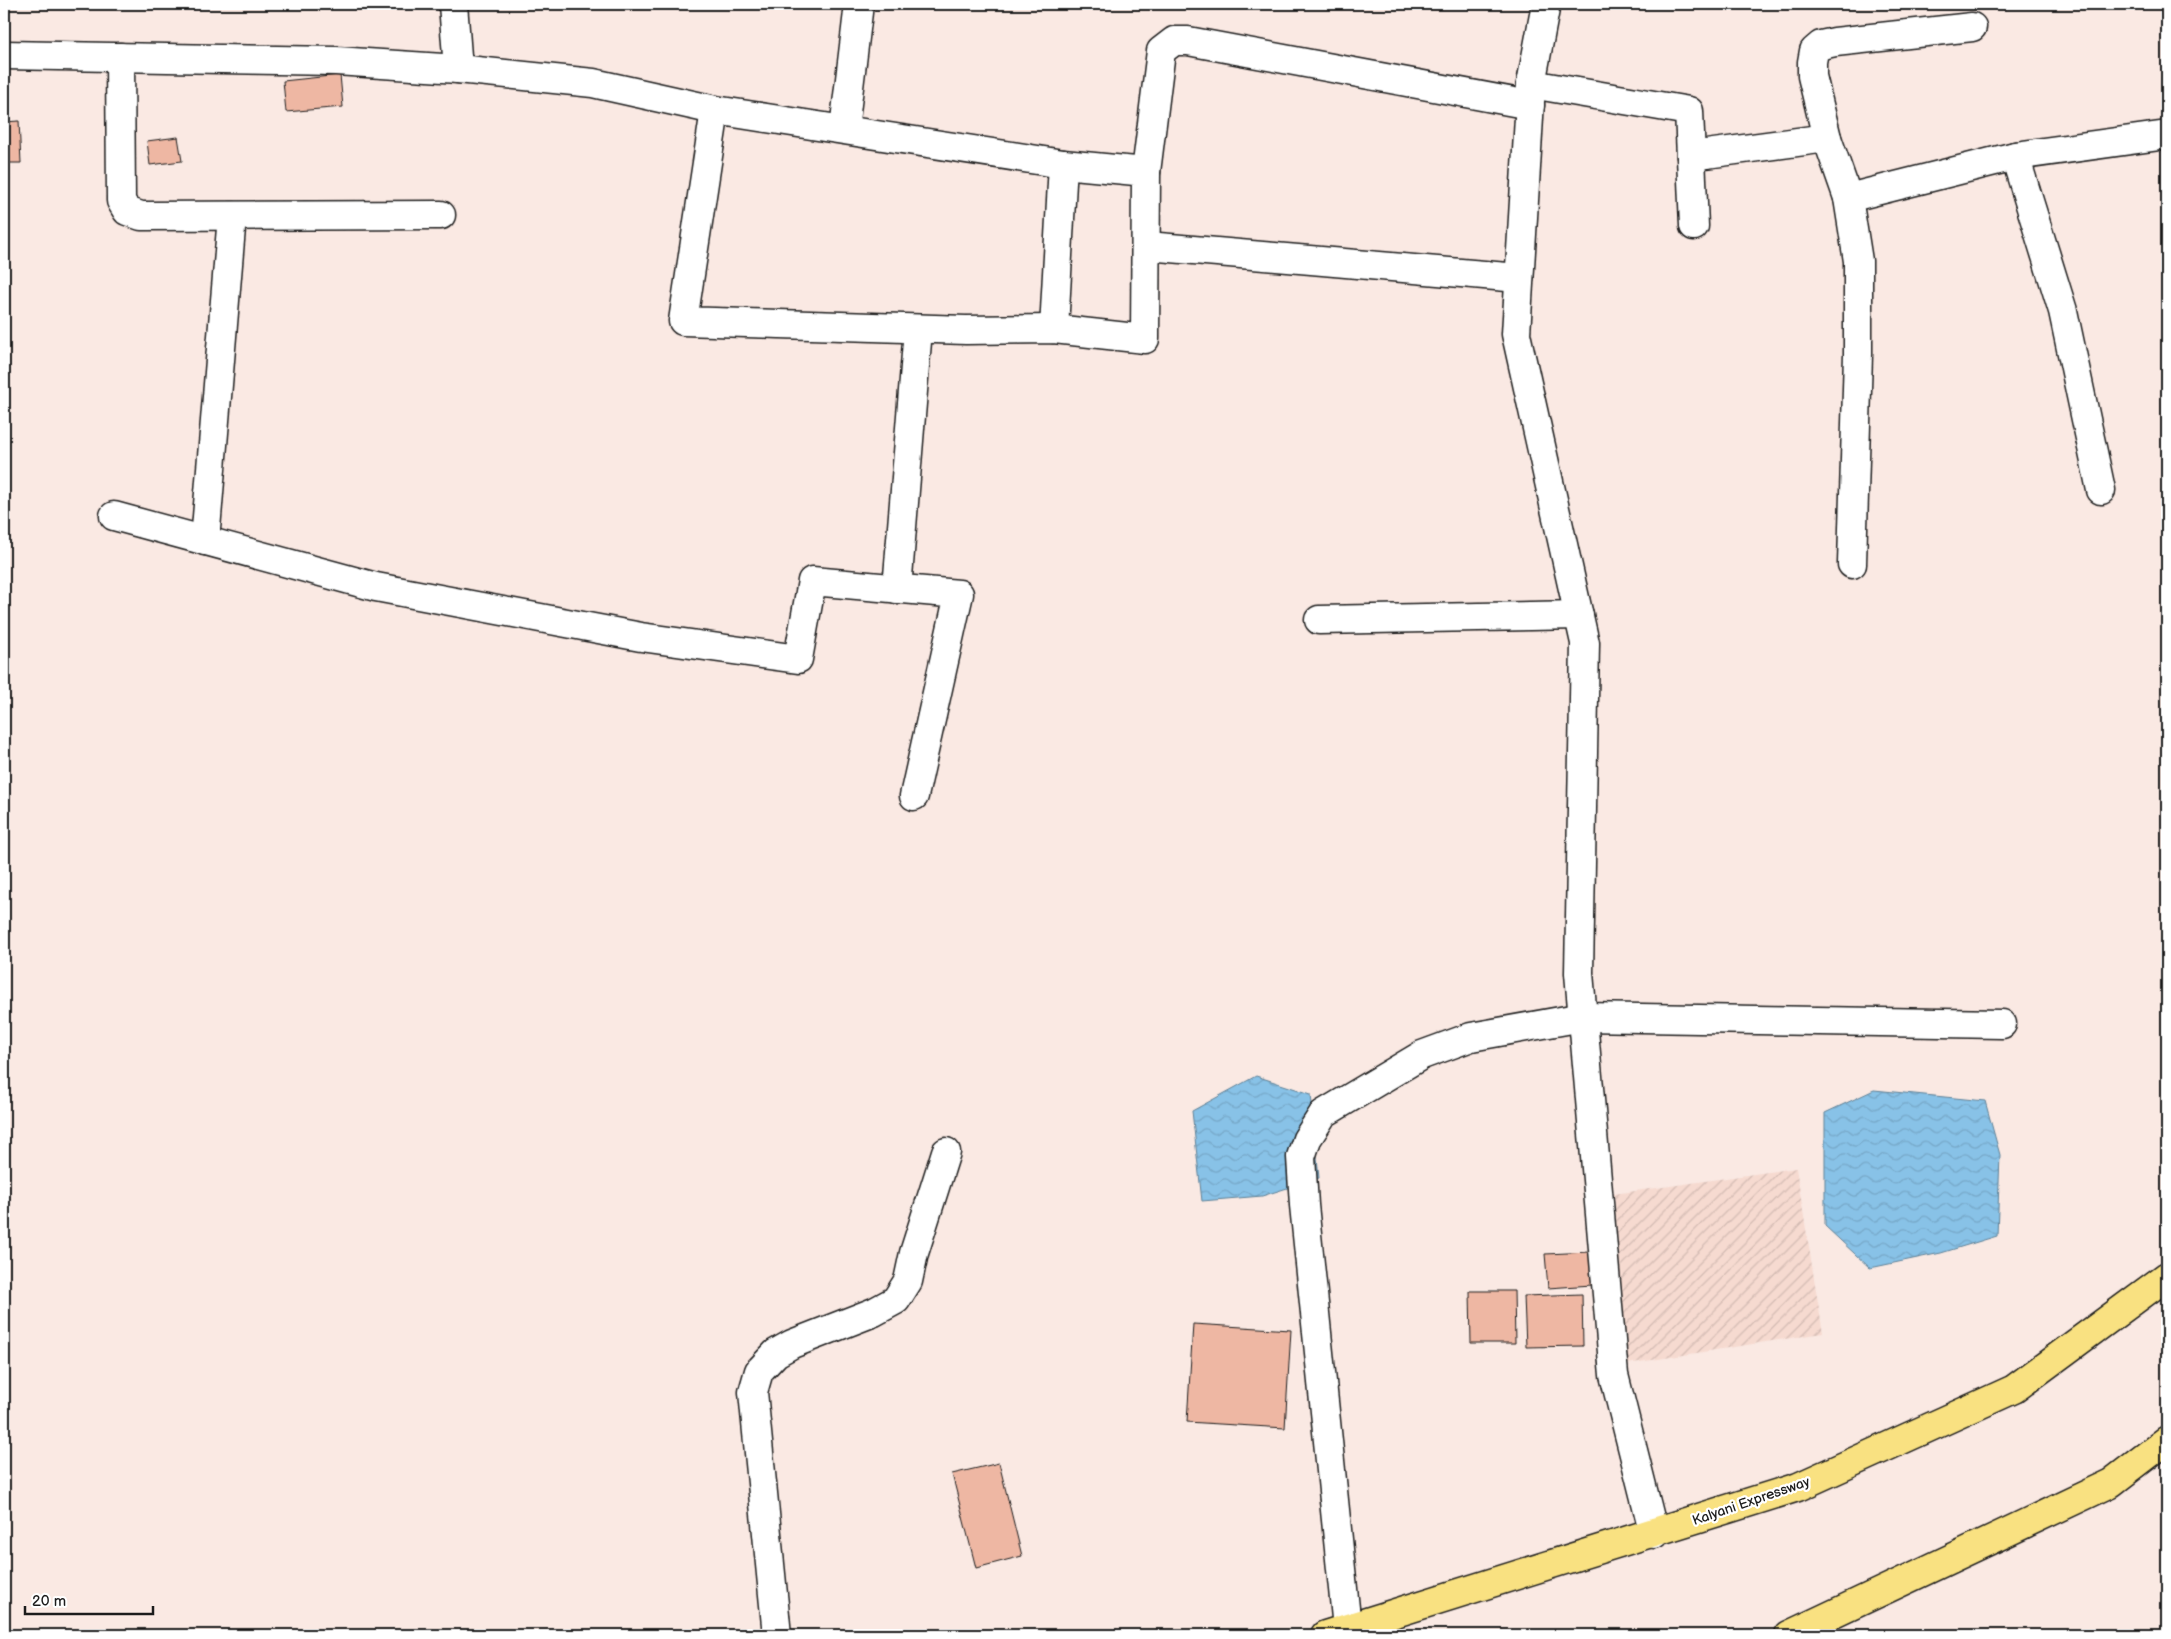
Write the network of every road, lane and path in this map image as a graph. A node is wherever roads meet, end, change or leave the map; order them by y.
1 (453, 4) edge
2 (859, 4) edge
3 (1546, 4) edge
4 (1972, 27) dead end
5 (4, 56) edge
6 (120, 57) junction
7 (458, 69) junction
8 (1530, 94) junction
9 (715, 110) junction
10 (844, 129) junction
11 (2167, 135) edge
12 (1827, 138) junction
13 (1691, 156) junction
14 (2015, 156) junction
15 (1063, 164) junction
16 (1146, 172) junction
17 (1848, 198) junction
18 (441, 215) dead end
19 (232, 216) junction
20 (1694, 226) dead end
21 (1147, 246) junction
22 (1518, 278) junction
23 (918, 329) junction
24 (1054, 329) junction
25 (2101, 490) dead end
26 (114, 516) dead end
27 (205, 540) junction
28 (1852, 564) dead end
29 (897, 589) junction
30 (1579, 615) junction
31 (1319, 620) dead end
32 (914, 796) dead end
33 (1583, 1018) junction
34 (2002, 1024) dead end
35 (946, 1152) dead end
36 (2167, 1276) edge
37 (2167, 1440) edge
38 (1654, 1534) junction
39 (1336, 1631) edge
40 (777, 1635) edge
41 (1789, 1635) edge

1 - 7 street
2 - 10 street
3 - 8 street
4 - 12 street
5 - 6 street
6 - 7 street
6 - 19 street
7 - 9 street
8 - 13 street
8 - 16 street
8 - 22 street
9 - 10 street
9 - 23 street
10 - 15 street
11 - 14 street
12 - 13 street
12 - 17 street
13 - 20 street
14 - 17 street
14 - 25 street
15 - 16 street
15 - 24 street
16 - 21 street
17 - 28 street
18 - 19 street
19 - 27 street
21 - 22 street
21 - 24 street
22 - 30 street
23 - 24 street
23 - 29 street
26 - 27 street
27 - 29 street
29 - 32 street
30 - 31 street
30 - 33 street
33 - 34 street
33 - 38 street
33 - 39 street
35 - 40 street
36 - 38 highway, Kalyani Expressway
37 - 41 highway
38 - 39 highway, Kalyani Expressway

